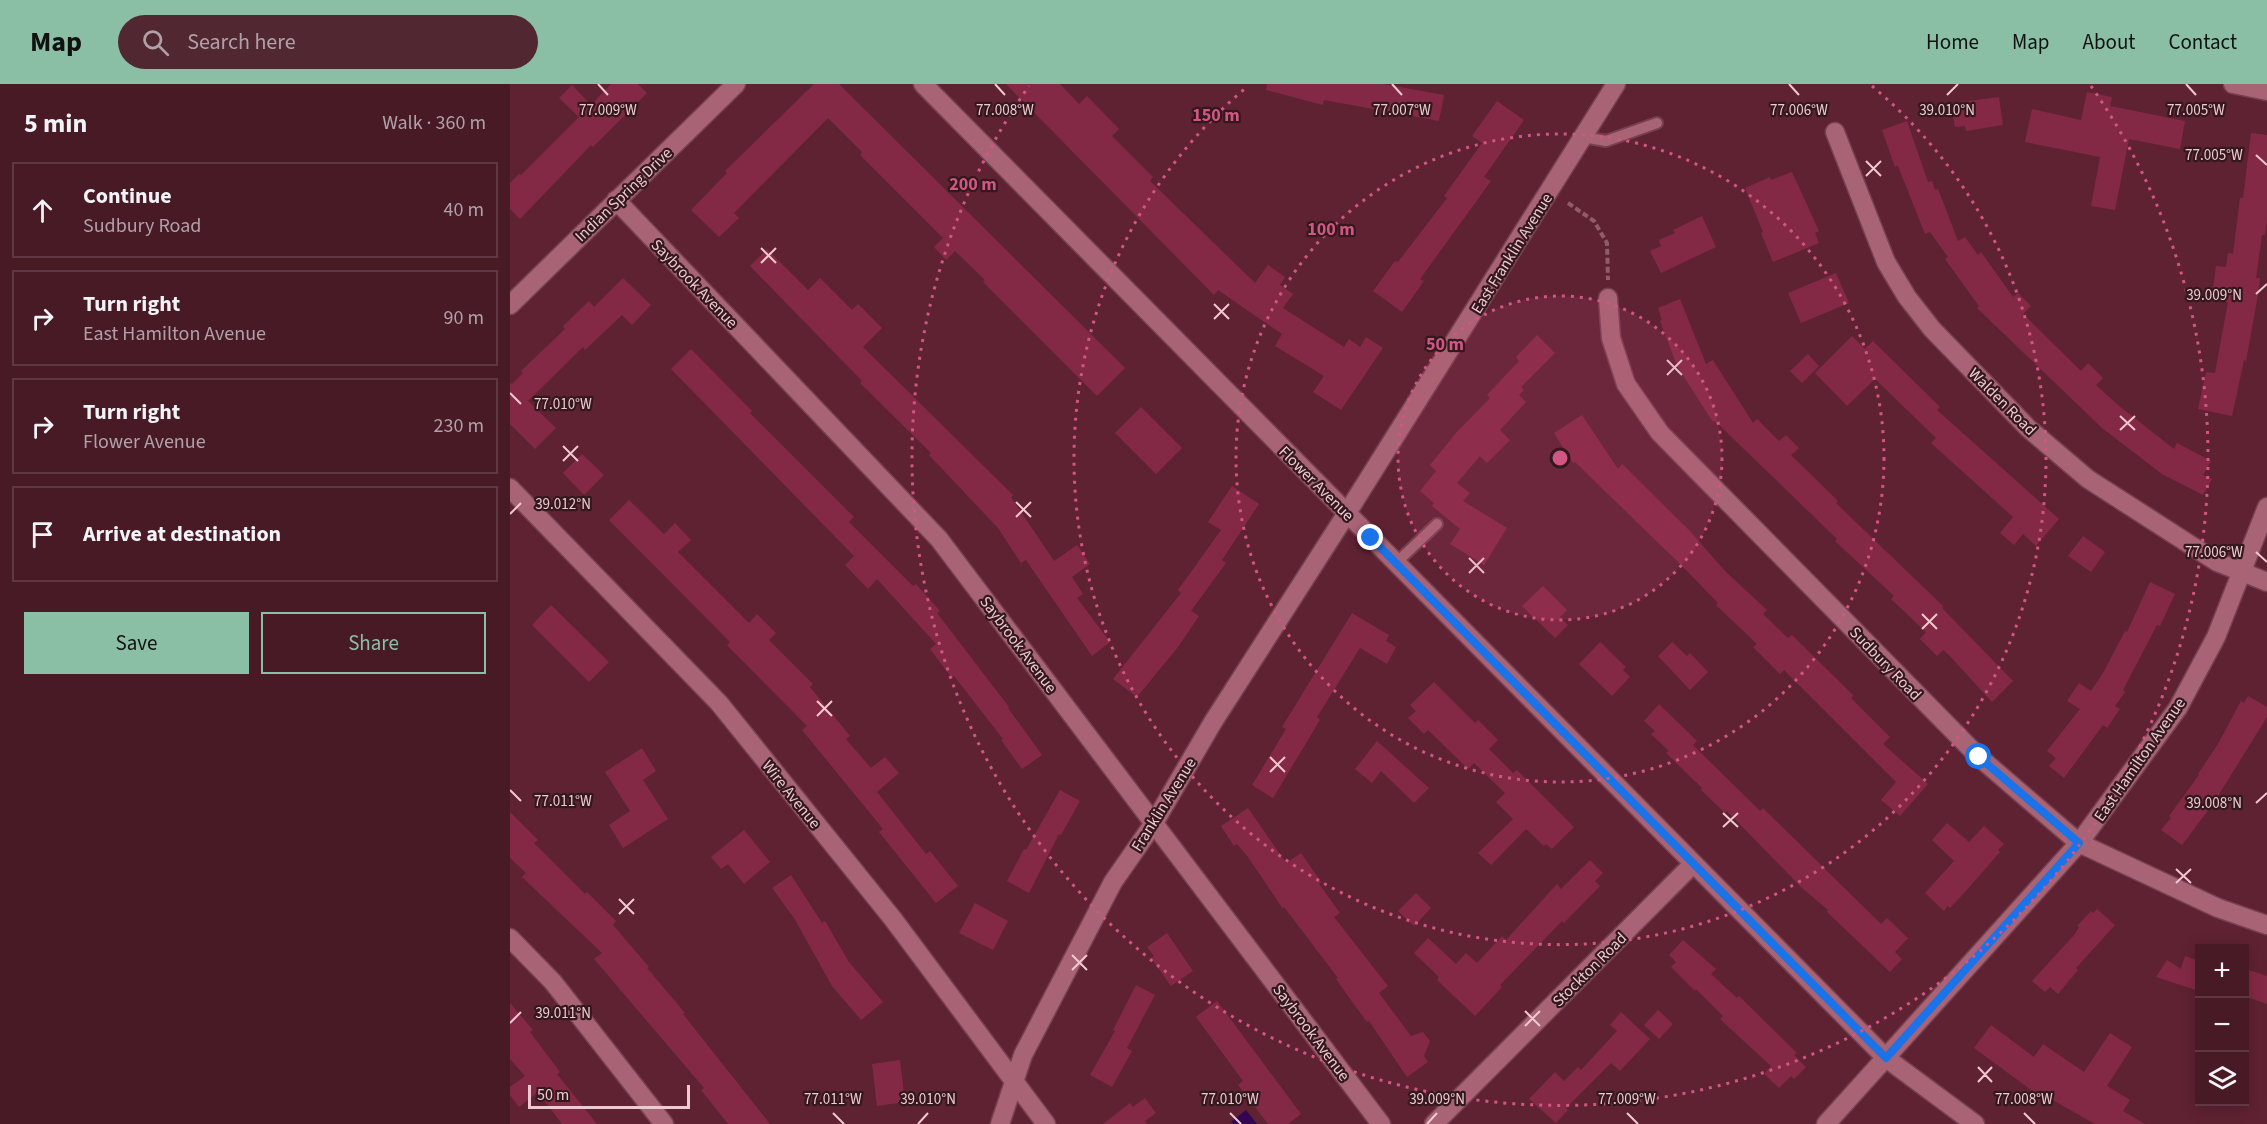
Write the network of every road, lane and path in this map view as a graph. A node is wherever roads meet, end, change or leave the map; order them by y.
1 (736, 84) edge
2 (923, 84) edge
3 (1616, 84) edge
4 (2233, 84) edge
5 (2267, 91) edge
6 (1657, 123) dead end
7 (1834, 132) dead end
8 (1583, 137) junction
9 (616, 200) junction
10 (1568, 203) dead end
11 (1608, 298) joint
12 (510, 305) edge
13 (510, 488) edge
14 (2267, 507) edge
15 (1347, 513) junction
16 (1437, 524) dead end
17 (1396, 563) junction
18 (2242, 572) junction
19 (2267, 582) edge
20 (1154, 823) junction
21 (2079, 843) junction
22 (1693, 864) junction
23 (2267, 925) edge
24 (510, 938) edge
25 (1886, 1058) junction
26 (1014, 1083) junction
27 (1003, 1116) edge
28 (664, 1124) edge
29 (986, 1124) edge
30 (1046, 1124) edge
31 (1381, 1124) edge
32 (1434, 1124) edge
33 (1826, 1124) edge
34 (1976, 1124) edge

1 - 9 street, Indian Spring Drive
2 - 15 street, Flower Avenue
3 - 8 street, East Franklin Avenue
4 - 5 street
6 - 8 lane
7 - 18 street, Walden Road
8 - 15 street, East Franklin Avenue
9 - 12 street, Indian Spring Drive
9 - 20 street, Saybrook Avenue
10 - 11 path
11 - 21 street, Sudbury Road
13 - 26 street, Wire Avenue
14 - 18 street, East Hamilton Avenue
15 - 17 street, Flower Avenue
15 - 20 street, Franklin Avenue
16 - 17 lane
17 - 22 street, Flower Avenue
18 - 19 street, Walden Road
18 - 21 street, East Hamilton Avenue
20 - 26 street, Franklin Avenue
20 - 31 street, Saybrook Avenue
21 - 23 street, Sudbury Road
21 - 25 street, East Hamilton Avenue
22 - 25 street, Flower Avenue
22 - 32 street, Stockton Road
24 - 28 street
25 - 33 street, East Hamilton Avenue
25 - 34 street, Flower Avenue
26 - 27 street, Franklin Avenue
26 - 30 street, Wire Avenue
27 - 29 street, Franklin Avenue

